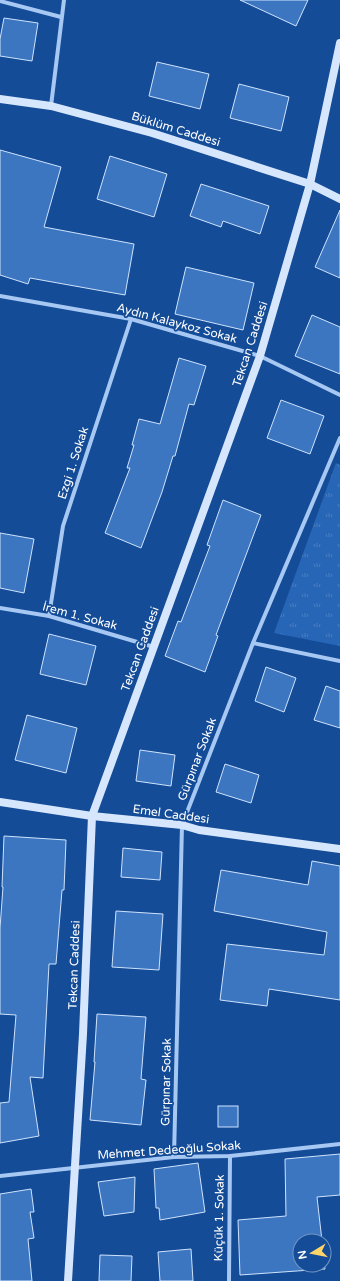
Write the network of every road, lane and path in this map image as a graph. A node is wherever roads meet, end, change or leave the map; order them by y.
1 (64, 0) edge
2 (0, 1) edge
3 (61, 17) junction
4 (340, 43) edge
5 (0, 99) edge
6 (51, 106) junction
7 (310, 184) junction
8 (340, 199) edge
9 (0, 296) edge
10 (131, 319) junction
11 (260, 356) junction
12 (340, 395) edge
13 (340, 438) edge
14 (0, 608) edge
15 (49, 616) junction
16 (253, 643) junction
17 (154, 647) junction
18 (340, 661) edge
19 (0, 802) edge
20 (92, 816) junction
21 (182, 825) junction
22 (340, 849) edge
23 (340, 1144) edge
24 (230, 1156) junction
25 (174, 1157) junction
26 (76, 1167) junction
27 (0, 1176) edge
28 (68, 1281) edge
29 (229, 1281) edge

1 - 3 street
2 - 3 street
3 - 6 street
4 - 7 street, Tekcan Caddesi
5 - 6 street, Büklüm Caddesi
6 - 7 street, Büklüm Caddesi
7 - 8 street, Büklüm Caddesi
7 - 11 street, Tekcan Caddesi
9 - 10 street, Aydın Kalaykoz Sokak
10 - 11 street, Aydın Kalaykoz Sokak
10 - 15 street, Ezgi 1. Sokak
11 - 12 street, Aydın Kalaykoz Sokak
11 - 17 street, Tekcan Caddesi
13 - 16 street, Gürpınar Sokak
14 - 15 street, İrem 1. Sokak
15 - 17 street, İrem 1. Sokak
16 - 18 street
16 - 21 street, Gürpınar Sokak
17 - 20 street, Tekcan Caddesi
19 - 20 street, Emel Caddesi
20 - 21 street, Emel Caddesi
20 - 26 street, Tekcan Caddesi
21 - 22 street, Emel Caddesi
21 - 25 street, Gürpınar Sokak
23 - 24 street, Mehmet Dedeoğlu Sokak
24 - 25 street, Mehmet Dedeoğlu Sokak
24 - 29 street, Küçük 1. Sokak
25 - 26 street, Mehmet Dedeoğlu Sokak
26 - 27 street, Mehmet Dedeoğlu Sokak
26 - 28 street, Tekcan Caddesi

